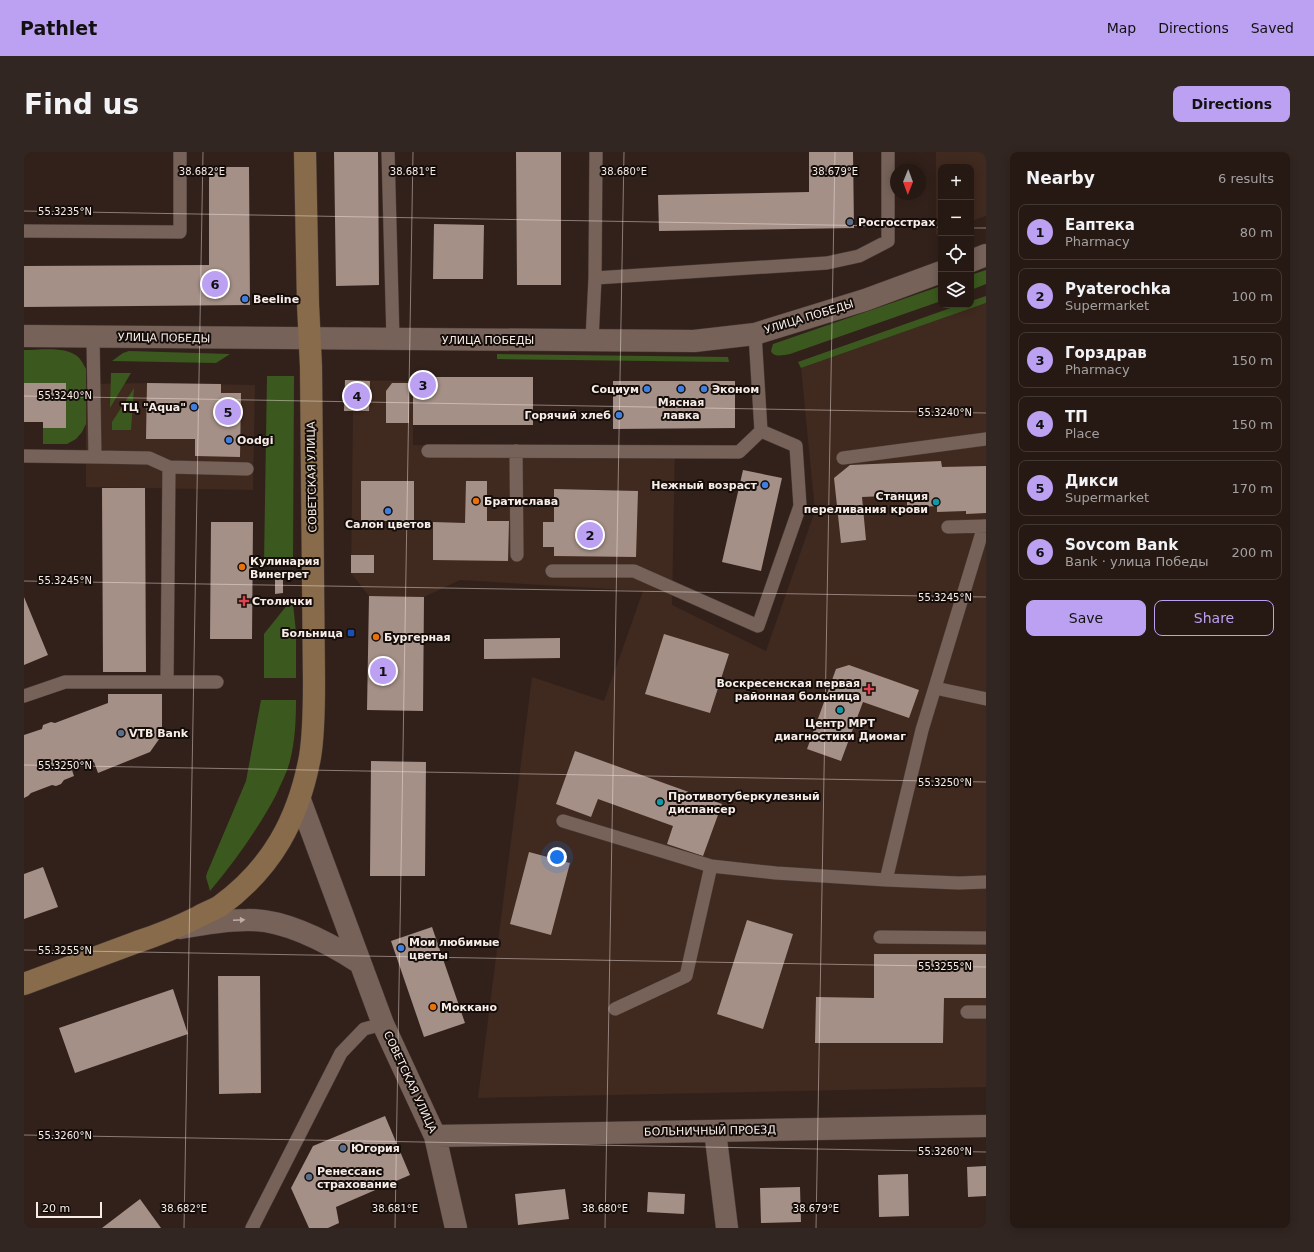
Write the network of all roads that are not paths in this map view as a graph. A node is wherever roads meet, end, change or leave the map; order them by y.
1 (180, 152) edge
2 (305, 152) edge
3 (388, 152) edge
4 (596, 152) edge
5 (888, 152) edge
6 (24, 231) edge
7 (986, 255) edge
8 (974, 260) edge
9 (938, 273) edge
10 (595, 278) junction
11 (755, 334) junction
12 (24, 336) edge
13 (93, 337) junction
14 (310, 339) junction
15 (393, 339) junction
16 (592, 340) junction
17 (761, 431) junction
18 (986, 439) edge
19 (428, 451) dead end
20 (516, 451) junction
21 (24, 456) edge
22 (95, 457) junction
23 (843, 458) dead end
24 (169, 468) junction
25 (247, 469) dead end
26 (948, 526) dead end
27 (985, 526) edge
28 (517, 555) dead end
29 (552, 571) dead end
30 (167, 681) junction
31 (217, 682) dead end
32 (935, 688) junction
33 (24, 696) edge
34 (986, 699) edge
35 (300, 800) junction
36 (564, 821) dead end
37 (711, 866) junction
38 (886, 880) junction
39 (986, 882) edge
40 (173, 929) junction
41 (880, 938) dead end
42 (986, 938) edge
43 (360, 963) junction
44 (24, 984) edge
45 (615, 1009) dead end
46 (967, 1012) dead end
47 (986, 1012) edge
48 (383, 1024) junction
49 (986, 1126) edge
50 (715, 1131) junction
51 (435, 1136) junction
52 (252, 1228) edge
53 (456, 1228) edge
54 (727, 1228) edge

1 - 6 lane
2 - 14 main road, СОВЕТСКАЯ УЛИЦА
3 - 15 lane
4 - 10 lane
5 - 10 lane
7 - 8 street
9 - 11 street, УЛИЦА ПОБЕДЫ
10 - 16 lane
11 - 16 street, УЛИЦА ПОБЕДЫ
11 - 17 lane
12 - 13 street, УЛИЦА ПОБЕДЫ
13 - 14 street, УЛИЦА ПОБЕДЫ
13 - 22 lane
14 - 15 street, УЛИЦА ПОБЕДЫ
14 - 35 main road, СОВЕТСКАЯ УЛИЦА
15 - 16 street, УЛИЦА ПОБЕДЫ
17 - 20 lane
17 - 29 lane
18 - 23 lane
19 - 20 lane
20 - 28 lane
21 - 22 lane
22 - 24 lane
24 - 25 lane
24 - 30 lane
26 - 27 lane
27 - 32 lane
30 - 31 lane
30 - 33 lane
32 - 34 lane
32 - 38 lane
35 - 40 main road, СОВЕТСКАЯ УЛИЦА
35 - 43 street, СОВЕТСКАЯ УЛИЦА
36 - 37 lane
37 - 38 lane
37 - 45 lane
38 - 39 lane
40 -> 43 street
40 - 44 main road, СОВЕТСКАЯ УЛИЦА
41 - 42 lane
43 - 48 street, СОВЕТСКАЯ УЛИЦА
46 - 47 lane
48 - 51 street, СОВЕТСКАЯ УЛИЦА
48 - 52 lane
49 - 50 street, БОЛЬНИЧНЫЙ ПРОЕЗД
50 - 51 street, БОЛЬНИЧНЫЙ ПРОЕЗД
50 - 54 street
51 - 53 street, СОВЕТСКАЯ УЛИЦА

